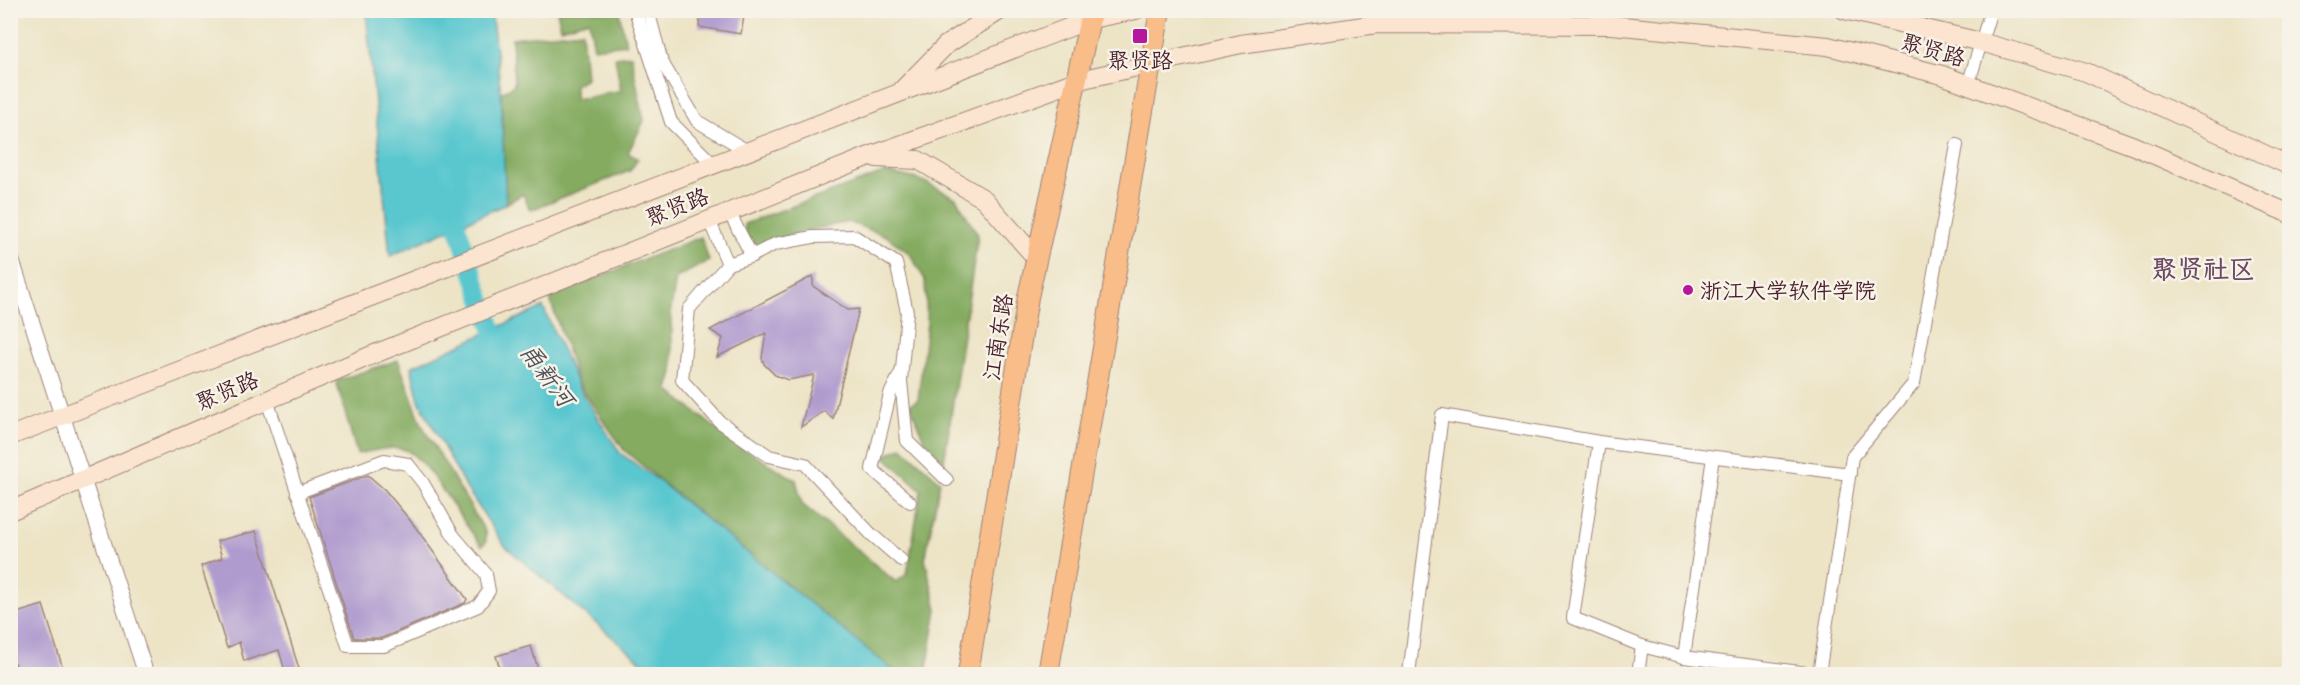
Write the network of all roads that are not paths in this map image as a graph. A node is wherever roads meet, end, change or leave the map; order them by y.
1 (635, 10) edge
2 (648, 10) edge
3 (1000, 10) edge
4 (1136, 10) edge
5 (1160, 10) edge
6 (1844, 10) edge
7 (1991, 10) edge
8 (1092, 15) edge
9 (1981, 42) junction
10 (1152, 65) junction
11 (1079, 80) junction
12 (1968, 85) junction
13 (897, 95) junction
14 (1957, 145) dead end
15 (749, 152) junction
16 (867, 157) junction
17 (714, 165) junction
18 (2289, 166) edge
19 (729, 212) junction
20 (2289, 214) edge
21 (709, 220) junction
22 (10, 255) edge
23 (752, 256) junction
24 (1037, 259) junction
25 (728, 264) junction
26 (902, 369) junction
27 (267, 400) junction
28 (62, 416) junction
29 (10, 436) edge
30 (1599, 442) junction
31 (1713, 457) junction
32 (1850, 474) junction
33 (84, 479) junction
34 (947, 480) dead end
35 (297, 493) junction
36 (910, 502) dead end
37 (10, 511) edge
38 (901, 560) dead end
39 (1642, 646) junction
40 (1684, 657) junction
41 (146, 675) edge
42 (968, 675) edge
43 (1048, 675) edge
44 (1409, 675) edge
45 (1638, 675) edge
46 (1817, 675) edge

1 - 17 street
2 - 15 street
3 - 13 main road
4 - 8 main road, 聚贤路
5 - 10 main road
6 - 9 main road, 聚贤路
7 - 9 street
8 - 11 main road, 江南东路
8 - 13 main road, 聚贤路
9 - 12 street
9 - 18 main road, 聚贤路
10 - 11 main road, 聚贤路
10 - 12 main road, 聚贤路
10 - 43 main road
11 - 16 main road, 聚贤路
11 - 24 main road, 江南东路
12 - 20 main road, 聚贤路
13 - 15 main road, 聚贤路
14 - 32 street
15 - 17 main road, 聚贤路
16 - 19 main road, 聚贤路
16 - 24 main road
17 - 28 main road, 聚贤路
19 - 21 main road, 聚贤路
19 - 23 street
21 - 25 street
21 - 27 main road, 聚贤路
22 - 28 street
23 - 25 street
23 - 26 street
24 - 42 main road, 江南东路
25 - 38 street
26 - 34 street
26 - 36 street
27 - 33 main road, 聚贤路
27 - 35 street
28 - 29 main road, 聚贤路
28 - 33 street
30 - 31 street
30 - 39 street
30 - 44 street
31 - 32 street
31 - 40 street
32 - 46 street
33 - 37 main road, 聚贤路
33 - 41 street
35 - 35 street
39 - 40 street
39 - 45 street
40 - 46 street

